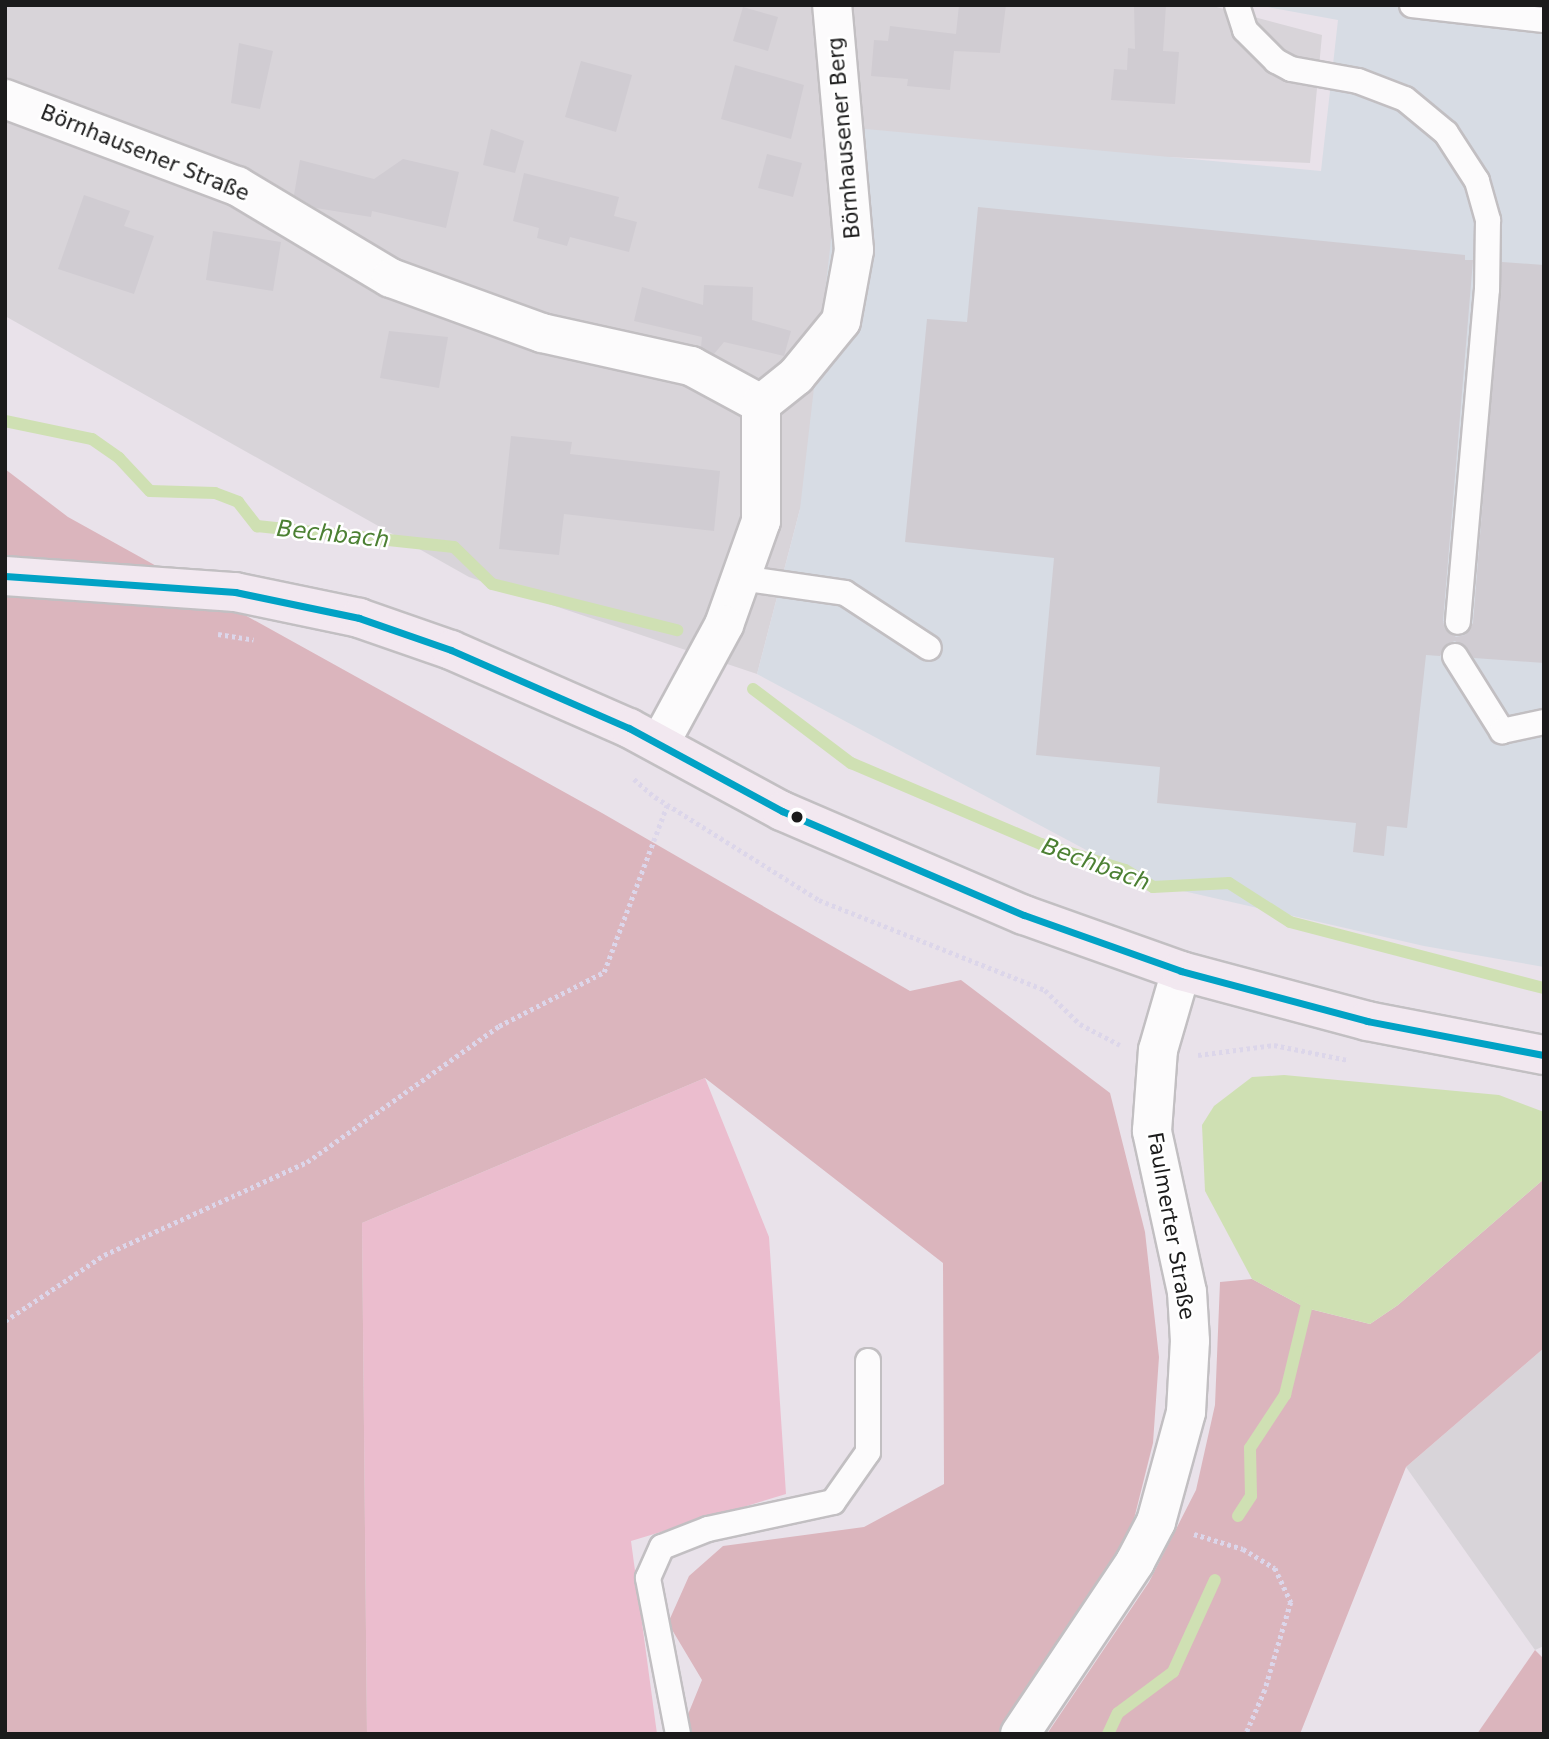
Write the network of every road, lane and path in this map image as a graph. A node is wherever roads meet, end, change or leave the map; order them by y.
1 (832, 5) edge
2 (1237, 5) edge
3 (1412, 5) edge
4 (1544, 20) edge
5 (5, 99) edge
6 (761, 404) junction
7 (5, 576) edge
8 (741, 578) junction
9 (1458, 622) dead end
10 (205, 631) dead end
11 (256, 640) dead end
12 (929, 649) dead end
13 (1455, 656) dead end
14 (1544, 722) edge
15 (644, 736) junction
16 (627, 775) dead end
17 (667, 804) junction
18 (1181, 971) junction
19 (1158, 1050) junction
20 (1544, 1055) edge
21 (1359, 1062) dead end
22 (5, 1321) edge
23 (868, 1361) dead end
24 (1156, 1522) junction
25 (678, 1734) edge
26 (1020, 1734) edge
27 (1247, 1734) edge

1 - 6 street, Börnhausener Berg
2 - 9 lane
3 - 4 lane
5 - 6 street, Börnhausener Straße
6 - 8 street
7 - 15 main road
8 - 12 lane
8 - 15 street
10 - 11 path
13 - 14 lane
15 - 18 main road
16 - 17 path
17 - 19 path
17 - 22 path
18 - 19 street, Faulmerter Straße
18 - 20 main road
19 - 21 path
19 - 24 street, Faulmerter Straße
23 - 25 lane
24 - 26 street, Faulmerter Straße
24 - 27 path

